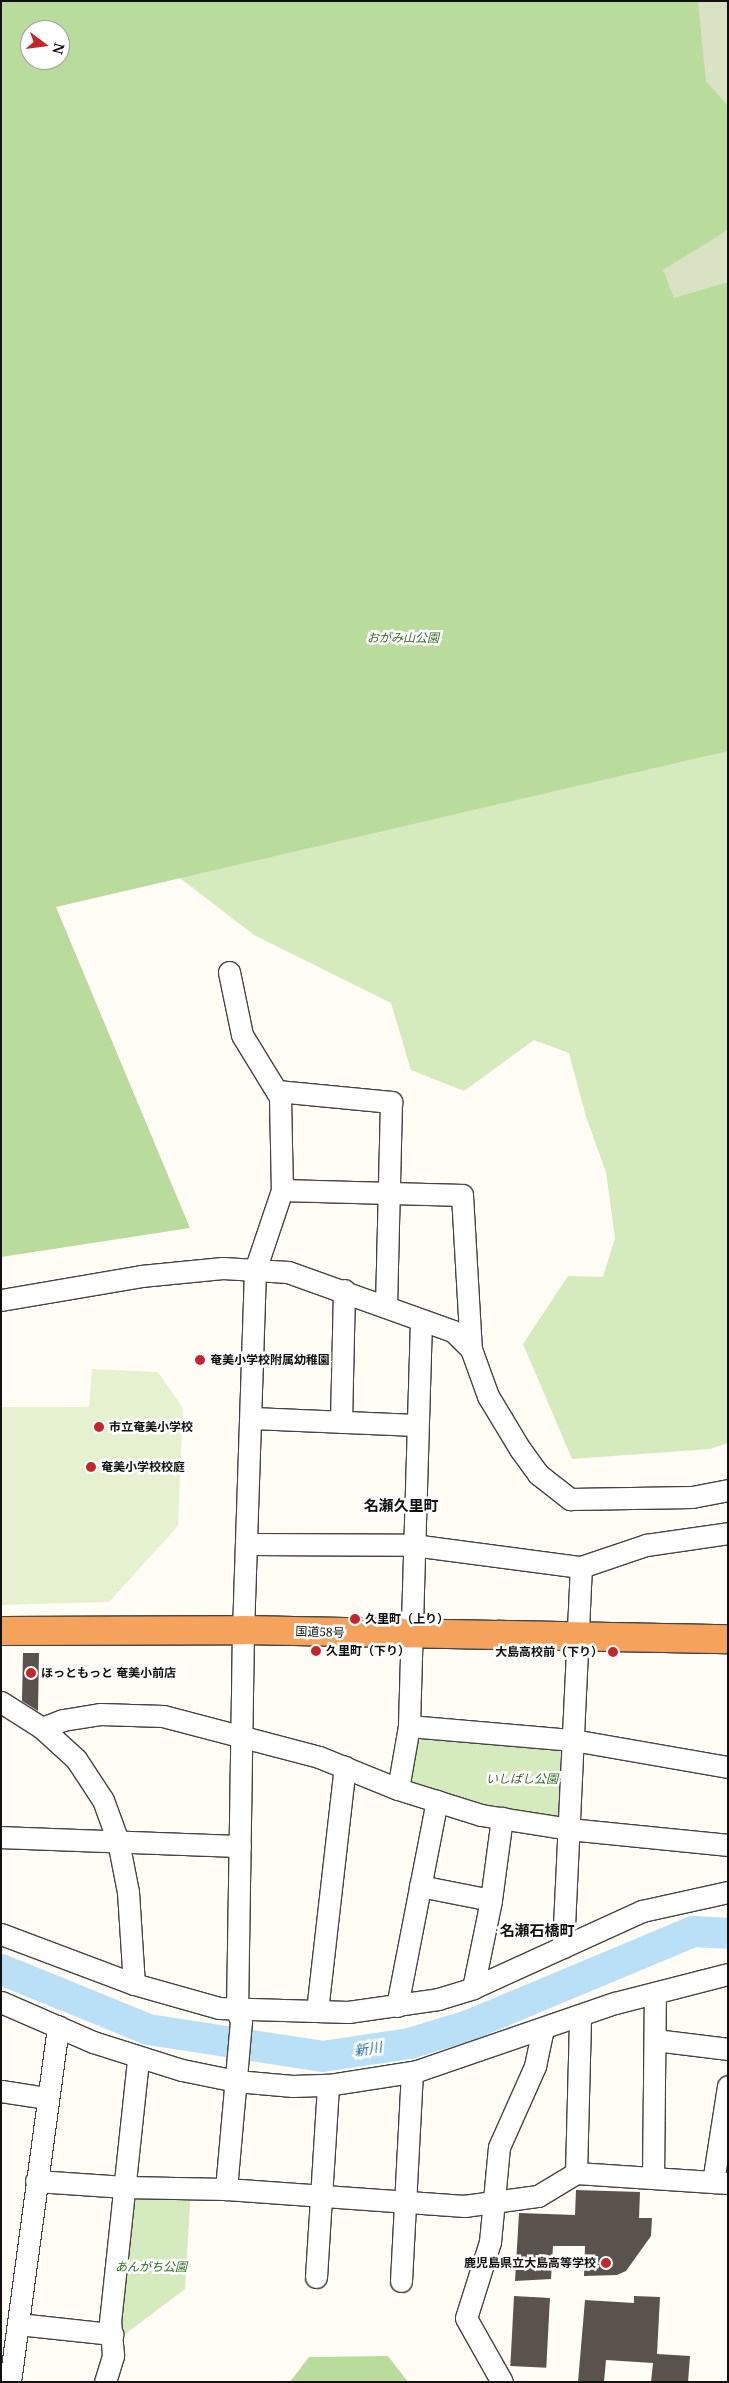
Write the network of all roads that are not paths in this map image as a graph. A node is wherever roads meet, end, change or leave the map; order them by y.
1 (229, 972) dead end
2 (277, 1091) junction
3 (282, 1190) junction
4 (387, 1192) junction
5 (255, 1270) junction
6 (344, 1290) junction
7 (1, 1300) edge
8 (386, 1306) junction
9 (421, 1320) junction
10 (471, 1349) junction
11 (251, 1418) junction
12 (341, 1422) junction
13 (417, 1425) junction
14 (728, 1490) edge
15 (728, 1533) edge
16 (248, 1544) junction
17 (413, 1545) junction
18 (581, 1567) junction
19 (243, 1630) junction
20 (1, 1631) edge
21 (410, 1635) junction
22 (578, 1637) junction
23 (728, 1639) edge
24 (1, 1702) edge
25 (409, 1726) junction
26 (42, 1728) junction
27 (243, 1735) junction
28 (573, 1740) junction
29 (346, 1768) junction
30 (728, 1768) edge
31 (398, 1788) junction
32 (437, 1801) junction
33 (502, 1818) junction
34 (569, 1829) junction
35 (1, 1837) edge
36 (118, 1841) junction
37 (728, 1845) edge
38 (240, 1846) junction
39 (420, 1886) junction
40 (728, 1892) edge
41 (491, 1900) junction
42 (1, 1934) edge
43 (563, 1948) junction
44 (728, 1974) edge
45 (134, 1984) junction
46 (473, 1988) junction
47 (655, 1993) junction
48 (1, 2002) edge
49 (397, 2006) junction
50 (317, 2011) junction
51 (580, 2015) junction
52 (239, 2016) junction
53 (58, 2026) junction
54 (543, 2028) junction
55 (654, 2040) junction
56 (728, 2048) edge
57 (138, 2058) junction
58 (412, 2072) junction
59 (236, 2076) junction
60 (328, 2085) junction
61 (728, 2086) edge
62 (1, 2090) edge
63 (47, 2098) junction
64 (576, 2173) junction
65 (653, 2178) junction
66 (36, 2181) junction
67 (720, 2183) edge
68 (125, 2187) junction
69 (226, 2189) junction
70 (322, 2198) junction
71 (406, 2202) junction
72 (495, 2204) junction
73 (316, 2277) dead end
74 (401, 2281) dead end
75 (18, 2324) junction
76 (111, 2328) junction
77 (10, 2382) edge
78 (105, 2382) edge
79 (120, 2382) edge
80 (502, 2382) edge

1 - 2 street
2 - 3 street
2 - 4 street
3 - 4 street
3 - 5 street
4 - 8 street
4 - 10 street
5 - 6 street
5 - 7 street
5 - 11 street
6 - 8 street
6 - 12 street
8 - 9 street
9 - 10 street
9 - 13 street
10 - 14 street
11 - 12 street
11 - 16 street
12 - 13 street
13 - 17 street
15 - 18 street
16 - 17 street
16 - 19 street
17 - 18 street
17 - 21 street
18 - 22 street
19 - 20 highway, 国道58号
19 - 21 highway, 国道58号
19 - 27 street
21 - 22 highway, 国道58号
21 - 25 street
22 - 23 highway, 国道58号
22 - 28 street
24 - 26 street
25 - 28 street
25 - 31 street
26 - 27 street
26 - 36 street
27 - 29 street
27 - 38 street
28 - 30 street
28 - 34 street
29 - 31 street
29 - 50 street
31 - 32 street
32 - 33 street
32 - 39 street
33 - 34 street
33 - 41 street
34 - 37 street
34 - 43 street
35 - 36 street
36 - 38 street
36 - 45 street
38 - 52 street
39 - 41 street
39 - 49 street
40 - 43 street
41 - 46 street
42 - 45 street
43 - 46 street
44 - 47 street
45 - 52 street
46 - 49 street
47 - 51 street
47 - 55 street
48 - 53 street
49 - 50 street
50 - 52 street
51 - 54 street
51 - 64 street
52 - 59 street
53 - 57 street
53 - 63 street
54 - 58 street
54 - 72 street
55 - 56 street
55 - 65 street
57 - 59 street
57 - 68 street
58 - 60 street
58 - 71 street
59 - 60 street
59 - 69 street
60 - 70 street
61 - 67 street
62 - 63 street
63 - 66 street
64 - 65 street
64 - 72 street
65 - 67 street
66 - 68 street
66 - 75 street
68 - 69 street
68 - 76 street
69 - 70 street
70 - 71 street
70 - 73 street
71 - 72 street
71 - 74 street
72 - 80 street
75 - 76 street
75 - 77 street
76 - 78 street
76 - 79 street

